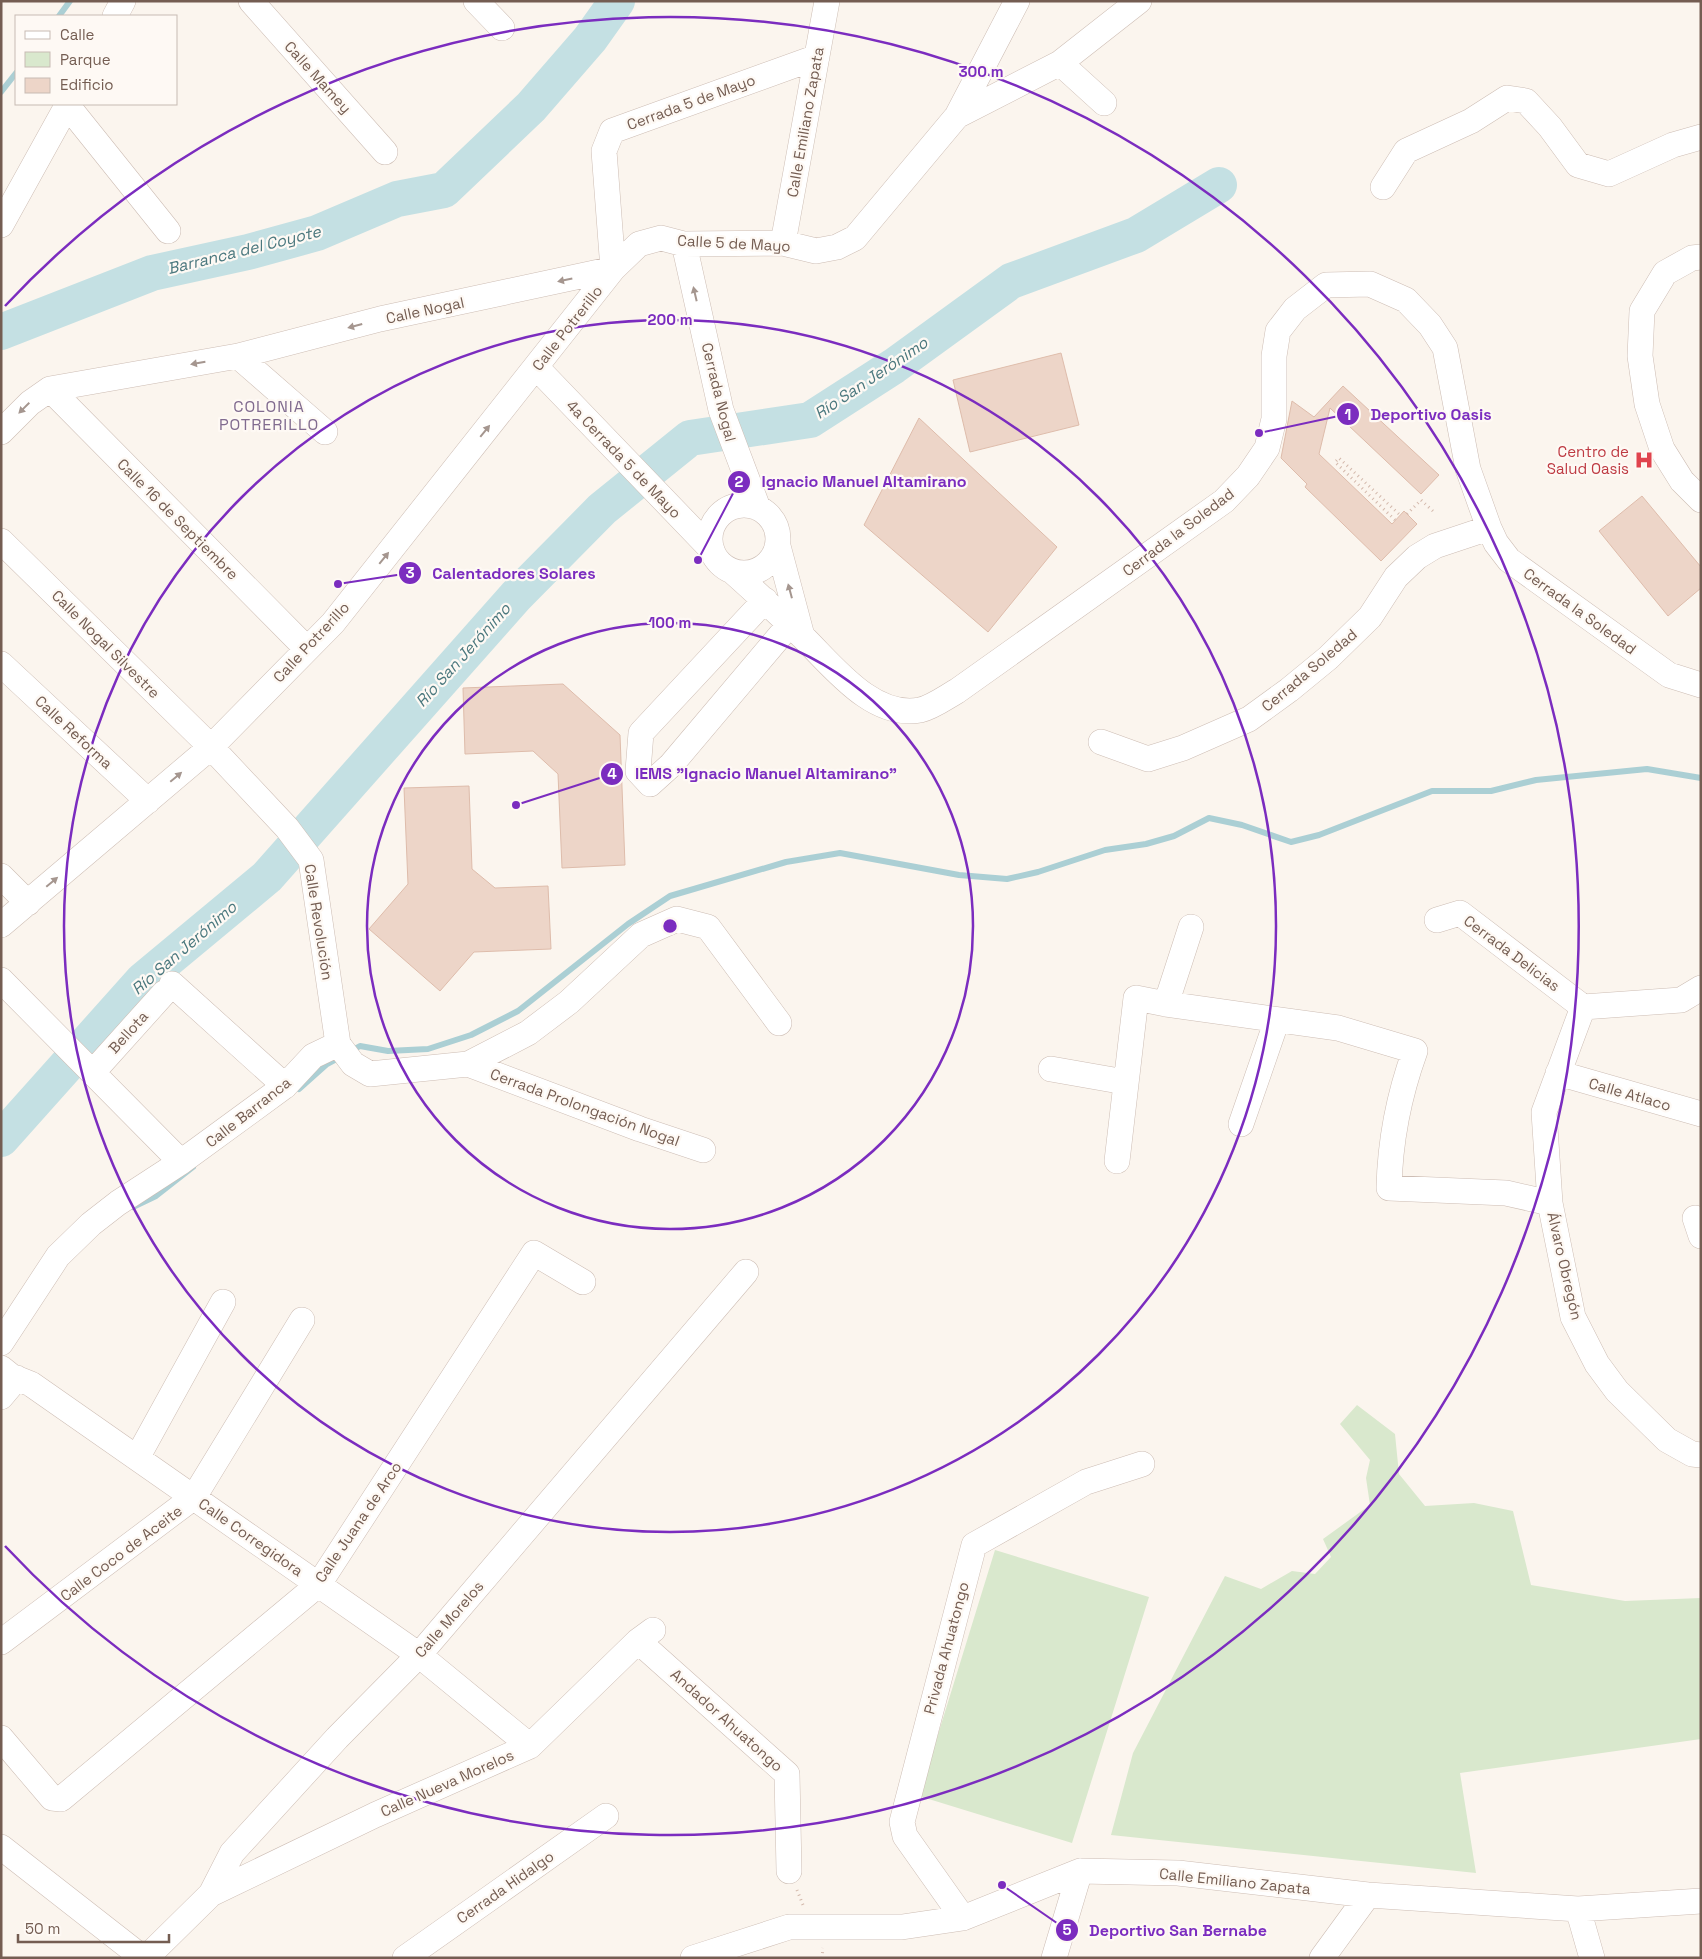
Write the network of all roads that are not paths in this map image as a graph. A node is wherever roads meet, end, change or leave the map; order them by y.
1 (123, 1) edge
2 (251, 1) edge
3 (476, 1) edge
4 (827, 1) edge
5 (1017, 1) edge
6 (1139, 1) edge
7 (116, 15) edge
8 (502, 28) dead end
9 (818, 57) junction
10 (1060, 63) junction
11 (1104, 103) dead end
12 (67, 105) edge
13 (69, 105) edge
14 (957, 116) junction
15 (1701, 137) edge
16 (385, 152) dead end
17 (1383, 187) dead end
18 (1, 225) edge
19 (168, 231) dead end
20 (783, 243) junction
21 (684, 244) junction
22 (1701, 257) edge
23 (613, 269) junction
24 (238, 356) junction
25 (536, 367) junction
26 (50, 389) junction
27 (1, 432) edge
28 (324, 432) dead end
29 (1701, 500) edge
30 (758, 508) junction
31 (1489, 528) junction
32 (1, 542) edge
33 (778, 546) junction
34 (712, 550) junction
35 (732, 571) junction
36 (765, 600) junction
37 (796, 630) junction
38 (306, 648) junction
39 (1, 664) edge
40 (1701, 685) edge
41 (1101, 742) dead end
42 (211, 747) junction
43 (148, 801) junction
44 (1, 876) edge
45 (28, 903) junction
46 (1438, 920) dead end
47 (1, 925) edge
48 (1191, 927) dead end
49 (1, 980) edge
50 (1701, 988) edge
51 (1166, 1004) junction
52 (1583, 1007) junction
53 (1277, 1020) junction
54 (779, 1023) dead end
55 (343, 1051) junction
56 (468, 1064) junction
57 (91, 1069) junction
58 (1051, 1069) dead end
59 (1558, 1073) junction
60 (1125, 1082) junction
61 (285, 1086) junction
62 (1701, 1114) edge
63 (1241, 1124) dead end
64 (703, 1150) dead end
65 (1117, 1161) dead end
66 (181, 1162) junction
67 (1550, 1203) junction
68 (746, 1272) dead end
69 (583, 1282) dead end
70 (223, 1302) dead end
71 (302, 1320) dead end
72 (1, 1343) edge
73 (12, 1380) edge
74 (1701, 1455) edge
75 (138, 1458) junction
76 (1142, 1464) dead end
77 (194, 1497) junction
78 (319, 1584) junction
79 (646, 1636) joint
80 (1, 1642) edge
81 (419, 1655) junction
82 (1, 1738) edge
83 (530, 1746) junction
84 (606, 1816) dead end
85 (1, 1847) edge
86 (789, 1871) road end
87 (1080, 1871) junction
88 (211, 1894) junction
89 (1368, 1895) junction
90 (1701, 1901) edge
91 (1578, 1909) junction
92 (963, 1918) junction
93 (144, 1958) edge
94 (405, 1958) edge
95 (693, 1958) edge
96 (1054, 1958) edge
97 (1322, 1958) edge
98 (1592, 1958) edge

1 - 7 street
2 - 16 street, Calle Mamey
3 - 8 street
4 - 9 street, Calle Emiliano Zapata
5 - 14 street
6 - 10 street
9 - 20 street, Calle Emiliano Zapata
9 - 23 street, Cerrada 5 de Mayo
10 - 11 street
10 - 14 street
12 - 18 street
13 - 19 street
14 - 20 street, Calle 5 de Mayo
15 - 17 street
20 - 21 street, Calle 5 de Mayo
21 - 23 street, Calle 5 de Mayo
30 -> 21 street, Cerrada Nogal
22 - 29 street
23 -> 24 street, Calle Nogal
23 - 25 street, Calle Potrerillo
24 -> 26 street, Calle Nogal
24 - 28 street
25 - 34 street, 4a Cerrada 5 de Mayo
38 -> 25 street, Calle Potrerillo
26 -> 27 street, Calle Nogal
26 - 38 street, Calle 16 de Septiembre
30 - 33 street
30 - 34 street
31 - 37 street, Cerrada la Soledad
31 - 40 street, Cerrada la Soledad
31 - 41 street, Cerrada Soledad
32 - 42 street, Calle Nogal Silvestre
33 - 35 street
37 -> 33 street
34 - 35 street
35 - 36 street, Cerrada la Soledad
36 - 37 street, Cerrada la Soledad
36 - 37 street
38 - 42 street, Calle Potrerillo
39 - 43 street, Calle Reforma
43 -> 42 street, Calle Potrerillo
42 - 55 street, Calle Revolución
45 -> 43 street, Calle Potrerillo
44 - 45 street
45 - 47 street, Calle Potrerillo
46 - 52 street, Cerrada Delicias
48 - 51 street
49 - 57 street
50 - 52 street
51 - 53 street
51 - 60 street
52 - 59 street, Álvaro Obregón
53 - 63 street
53 - 67 street
54 - 56 street
55 - 56 street
55 - 61 street, Calle Barranca
56 - 64 street, Cerrada Prolongación Nogal
57 - 61 street, Bellota
57 - 66 street
58 - 60 street
59 - 62 street, Calle Atlaco
59 - 67 street, Álvaro Obregón
60 - 65 street
61 - 66 street, Calle Barranca
66 - 72 street, Calle Barranca
67 - 74 street, Álvaro Obregón
68 - 81 street, Calle Morelos
69 - 78 street, Calle Juana de Arco
70 - 75 street
71 - 77 street, Calle Coco de Aceite
73 - 75 street, Calle Corregidora
75 - 77 street, Calle Corregidora
76 - 92 street, Privada Ahuatongo
77 - 78 street, Calle Corregidora
77 - 80 street, Calle Coco de Aceite
78 - 81 street, Calle Corregidora
78 - 82 street, Calle Juana de Arco
79 - 83 street, Calle Nueva Morelos
79 - 86 street, Andador Ahuatongo
81 - 83 street, Calle Corregidora
81 - 88 street, Calle Morelos
83 - 88 street, Calle Nueva Morelos
84 - 94 street, Cerrada Hidalgo
85 - 93 street
87 - 89 street, Calle Emiliano Zapata
87 - 92 street, Calle Emiliano Zapata
87 - 96 street
88 - 93 street, Calle Morelos
89 - 91 street, Calle Emiliano Zapata
89 - 97 street
90 - 91 street, Calle Emiliano Zapata
91 - 98 street
92 - 95 street, Calle Emiliano Zapata

